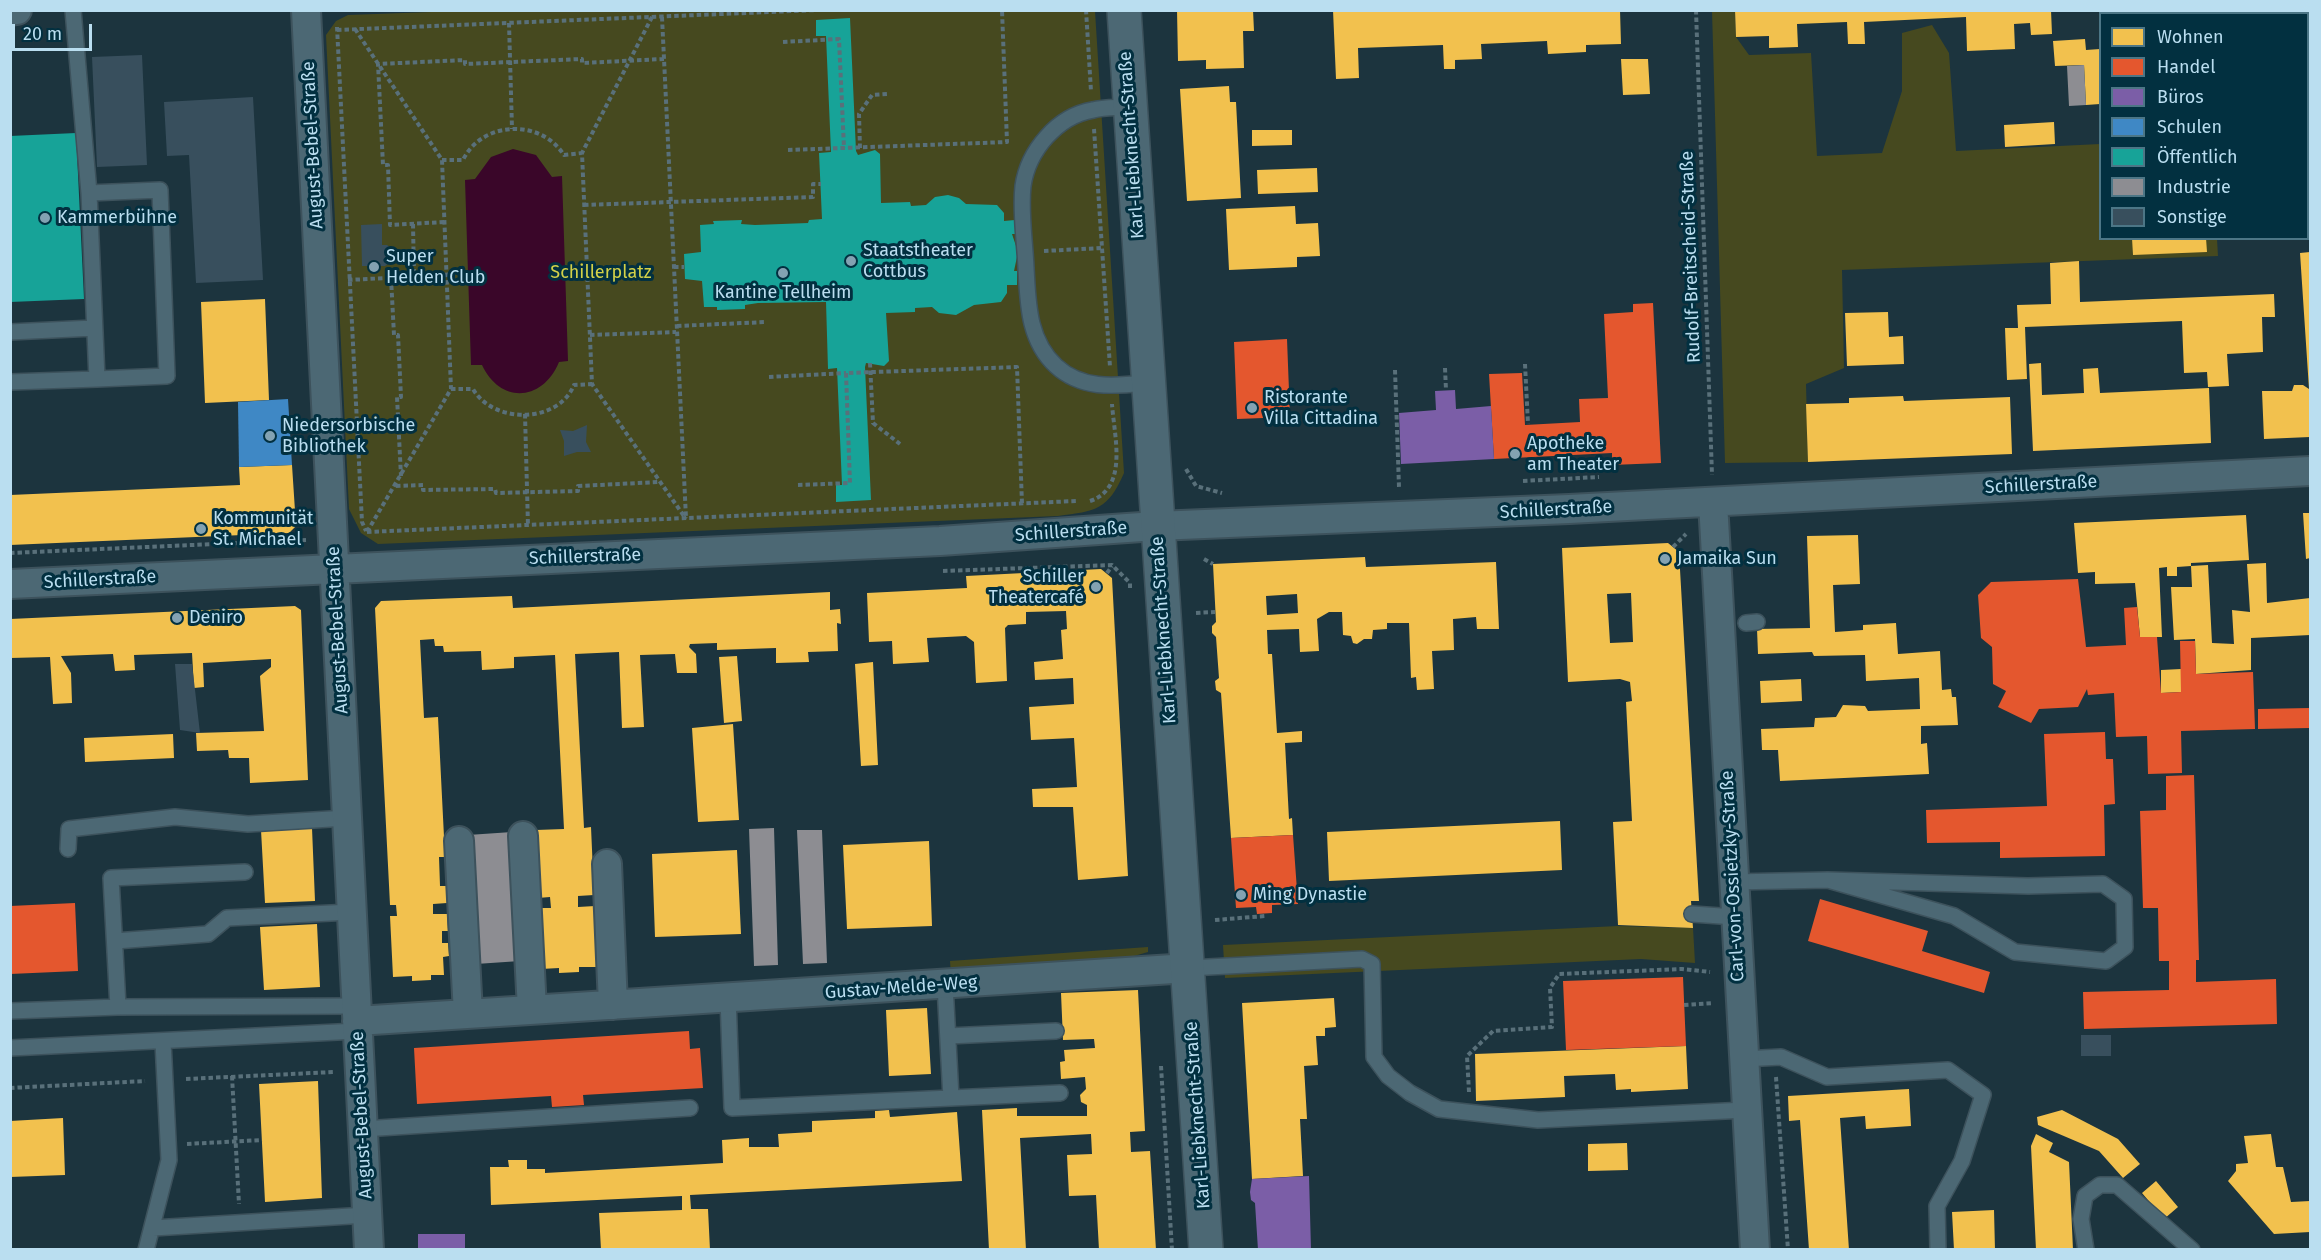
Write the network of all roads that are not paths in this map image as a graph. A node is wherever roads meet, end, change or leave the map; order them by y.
1 (17, 10) edge
2 (73, 10) edge
3 (306, 10) edge
4 (1124, 10) edge
5 (10, 11) edge
6 (1129, 107) junction
7 (89, 193) junction
8 (94, 328) junction
9 (10, 332) edge
10 (97, 379) junction
11 (10, 382) edge
12 (1147, 383) junction
13 (2310, 471) edge
14 (1713, 502) junction
15 (1156, 526) junction
16 (335, 569) junction
17 (10, 584) edge
18 (347, 818) junction
19 (523, 836) dead end
20 (459, 841) dead end
21 (68, 849) dead end
22 (607, 864) dead end
23 (245, 872) dead end
24 (1828, 880) junction
25 (1733, 882) junction
26 (352, 912) junction
27 (1692, 914) dead end
28 (1735, 916) junction
29 (115, 941) junction
30 (1189, 968) junction
31 (945, 985) junction
32 (728, 998) junction
33 (613, 1005) junction
34 (118, 1007) junction
35 (532, 1010) junction
36 (10, 1011) edge
37 (468, 1014) junction
38 (357, 1019) junction
39 (1056, 1031) dead end
40 (948, 1036) junction
41 (163, 1042) junction
42 (10, 1048) edge
43 (1743, 1059) junction
44 (1060, 1093) dead end
45 (951, 1098) junction
46 (690, 1108) dead end
47 (1746, 1110) junction
48 (363, 1129) junction
49 (367, 1215) junction
50 (153, 1228) junction
51 (146, 1250) edge
52 (369, 1250) edge
53 (1206, 1250) edge
54 (1755, 1250) edge
55 (1938, 1250) edge
56 (2086, 1250) edge
57 (2192, 1250) edge

1 - 5 street
2 - 7 lane
3 - 16 street, August-Bebel-Straße
4 - 6 main road, Karl-Liebknecht-Straße
6 - 12 main road, Karl-Liebknecht-Straße
6 - 12 lane
7 - 8 lane
7 - 10 lane
8 - 9 lane
8 - 10 lane
10 - 11 lane
12 - 15 main road, Karl-Liebknecht-Straße
13 - 14 street, Schillerstraße
14 - 15 street, Schillerstraße
14 - 25 street, Carl-von-Ossietzky-Straße
15 - 16 street, Schillerstraße
15 - 30 main road, Karl-Liebknecht-Straße
16 - 17 street, Schillerstraße
16 - 18 street, August-Bebel-Straße
18 - 21 lane
18 - 26 street, August-Bebel-Straße
19 - 35 street
20 - 37 street
22 - 33 street
23 - 29 lane
24 - 24 lane
24 - 25 lane
25 - 28 street, Carl-von-Ossietzky-Straße
26 - 29 lane
26 - 38 street, August-Bebel-Straße
27 - 28 lane
28 - 43 street, Carl-von-Ossietzky-Straße
29 - 34 lane
30 - 31 street, Gustav-Melde-Weg
30 - 47 lane
30 - 53 main road, Karl-Liebknecht-Straße
31 - 32 street, Gustav-Melde-Weg
31 - 40 lane
32 - 33 street, Gustav-Melde-Weg
32 - 45 lane
33 - 35 street, Gustav-Melde-Weg
34 - 36 lane
34 - 38 lane
35 - 37 street, Gustav-Melde-Weg
37 - 38 street, Gustav-Melde-Weg
38 - 41 lane
38 - 48 street, August-Bebel-Straße
39 - 40 lane
40 - 45 lane
41 - 42 lane
41 - 50 lane
43 - 47 street, Carl-von-Ossietzky-Straße
43 - 55 lane
44 - 45 lane
46 - 48 lane
47 - 54 street, Carl-von-Ossietzky-Straße
48 - 49 street, August-Bebel-Straße
49 - 50 lane
49 - 52 street, August-Bebel-Straße
50 - 51 lane
56 - 57 lane

